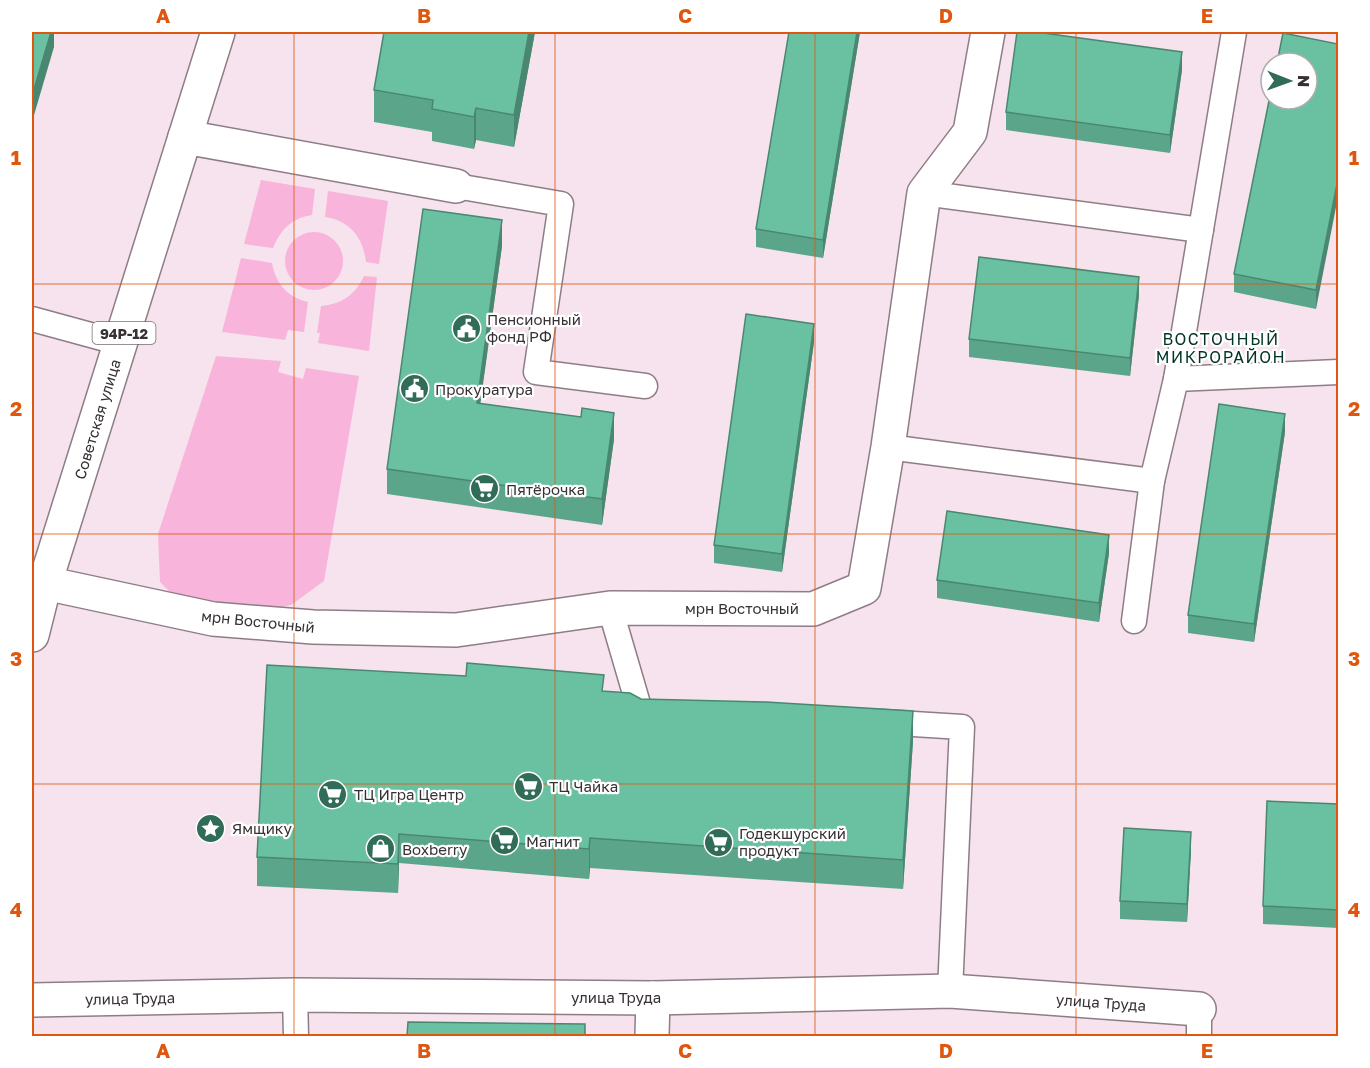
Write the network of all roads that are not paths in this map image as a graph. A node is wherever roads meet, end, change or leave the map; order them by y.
1 (218, 32) edge
2 (988, 32) edge
3 (1234, 32) edge
4 (185, 137) junction
5 (456, 186) joint
6 (924, 193) junction
7 (1201, 230) junction
8 (32, 319) edge
9 (120, 343) junction
10 (1338, 372) edge
11 (1176, 379) junction
12 (645, 386) dead end
13 (888, 447) junction
14 (1152, 481) junction
15 (45, 583) junction
16 (610, 608) junction
17 (1134, 621) dead end
18 (32, 635) edge
19 (677, 715) edge
20 (863, 721) edge
21 (950, 992) junction
22 (296, 995) junction
23 (653, 998) junction
24 (32, 1000) edge
25 (1199, 1023) edge
26 (296, 1036) edge
27 (652, 1036) edge

1 - 4 street, Советская улица / 94Р-12
2 - 6 street, мрн Восточный
3 - 7 lane
4 - 5 street
4 - 9 street, Советская улица / 94Р-12
5 - 12 lane
6 - 7 lane
6 - 13 street, мрн Восточный
7 - 11 lane
8 - 9 lane
9 - 15 street, Советская улица / 94Р-12
10 - 11 lane
11 - 14 lane
13 - 14 lane
13 - 16 street, мрн Восточный
14 - 17 lane
15 - 16 street, мрн Восточный
15 - 18 street, Советская улица / 94Р-12
16 - 19 lane
20 - 21 lane
21 - 23 street, улица Труда
21 - 25 street, улица Труда
22 - 23 street, улица Труда
22 - 24 street, улица Труда
22 - 26 lane
23 - 27 street

